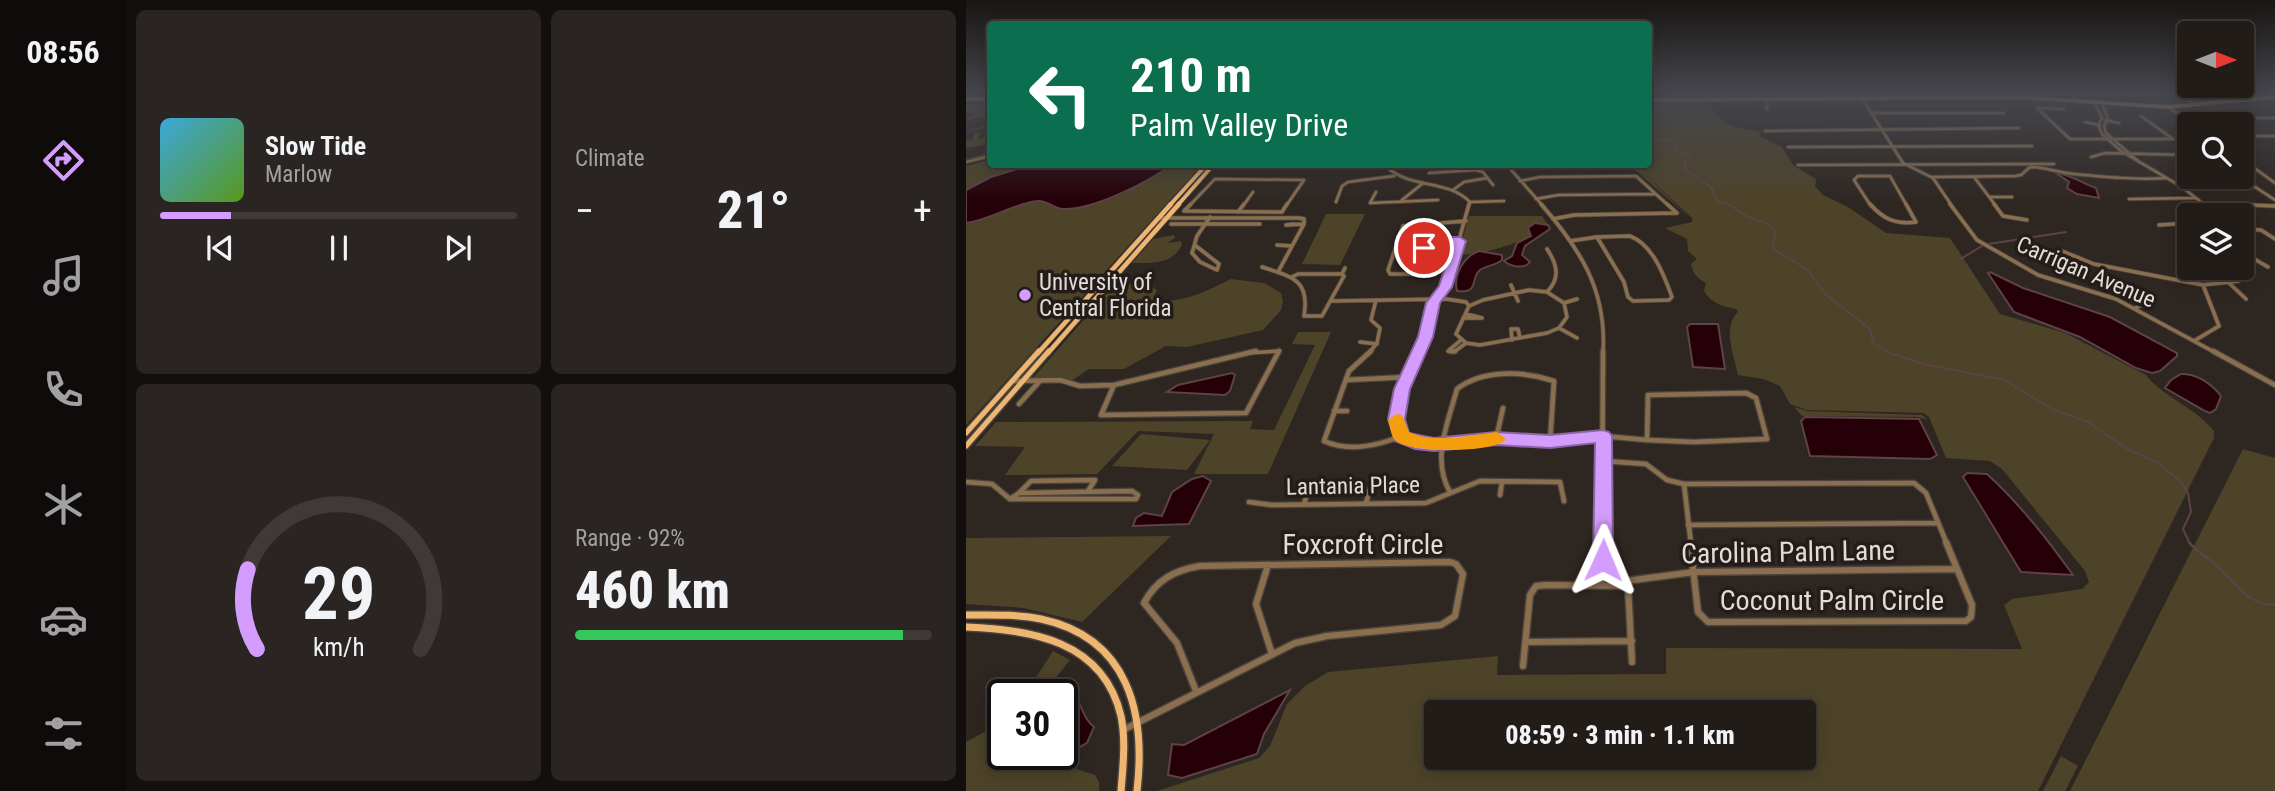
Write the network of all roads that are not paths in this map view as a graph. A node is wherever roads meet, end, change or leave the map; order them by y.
1 (1881, 129) junction
2 (1893, 129) edge
3 (2059, 129) edge
4 (2098, 129) edge
5 (2106, 129) edge
6 (2159, 129) edge
7 (1765, 131) dead end
8 (2105, 136) junction
9 (2254, 136) edge
10 (2275, 136) edge
11 (2110, 137) junction
12 (2032, 146) dead end
13 (1788, 147) dead end
14 (1892, 147) junction
15 (2125, 153) junction
16 (2131, 153) junction
17 (2177, 155) edge
18 (2091, 157) dead end
19 (987, 158) edge
20 (966, 163) edge
21 (2139, 163) junction
22 (2054, 164) dead end
23 (1798, 165) dead end
24 (1884, 165) junction
25 (1905, 165) junction
26 (1203, 168) edge
27 (1210, 168) edge
28 (1391, 168) edge
29 (1509, 168) edge
30 (2254, 168) edge
31 (1429, 173) dead end
32 (1394, 176) junction
33 (1890, 176) junction
34 (1973, 176) junction
35 (1931, 177) junction
36 (1487, 178) junction
37 (2167, 178) junction
38 (1520, 181) junction
39 (2275, 183) edge
40 (1422, 184) junction
41 (1493, 185) dead end
42 (2254, 186) edge
43 (1454, 190) junction
44 (1253, 192) dead end
45 (1376, 192) dead end
46 (1657, 194) junction
47 (1989, 197) junction
48 (2012, 197) dead end
49 (2196, 198) junction
50 (2274, 198) edge
51 (1535, 199) junction
52 (2129, 199) dead end
53 (1438, 200) dead end
54 (1402, 201) junction
55 (1504, 201) dead end
56 (1336, 202) dead end
57 (1471, 202) junction
58 (2202, 203) edge
59 (2254, 205) edge
60 (2275, 206) edge
61 (1214, 212) junction
62 (1237, 212) junction
63 (1159, 218) junction
64 (1166, 218) junction
65 (1209, 218) junction
66 (1553, 219) junction
67 (2027, 220) dead end
68 (1466, 221) junction
69 (1259, 223) dead end
70 (1171, 224) dead end
71 (1205, 224) junction
72 (1294, 224) dead end
73 (1304, 224) junction
74 (2177, 224) edge
75 (2158, 225) dead end
76 (2254, 230) edge
77 (1597, 237) junction
78 (2275, 239) edge
79 (1460, 241) junction
80 (1570, 241) junction
81 (1196, 246) junction
82 (1277, 246) dead end
83 (1293, 246) junction
84 (1547, 249) dead end
85 (2062, 251) dead end
86 (2254, 259) edge
87 (1262, 267) dead end
88 (2268, 267) dead end
89 (1345, 268) dead end
90 (1278, 272) junction
91 (1342, 274) junction
92 (1292, 278) junction
93 (2237, 280) edge
94 (2228, 282) junction
95 (1511, 285) dead end
96 (2203, 285) junction
97 (1547, 292) junction
98 (1514, 293) junction
99 (1435, 299) junction
100 (1577, 299) dead end
101 (2246, 299) dead end
102 (1376, 300) junction
103 (1332, 301) junction
104 (1518, 301) dead end
105 (1564, 303) junction
106 (2147, 303) dead end
107 (1469, 306) junction
108 (2134, 309) junction
109 (1559, 328) junction
110 (1520, 338) junction
111 (1577, 338) dead end
112 (1511, 340) junction
113 (2194, 341) junction
114 (1360, 342) dead end
115 (1377, 344) junction
116 (1408, 377) junction
117 (1345, 380) junction
118 (1023, 381) junction
119 (1012, 382) junction
120 (1039, 382) junction
121 (1114, 385) junction
122 (2275, 385) edge
123 (1019, 404) dead end
124 (1503, 408) dead end
125 (1334, 411) junction
126 (1347, 411) dead end
127 (966, 433) edge
128 (1401, 436) junction
129 (1603, 436) junction
130 (1496, 439) junction
131 (1647, 440) junction
132 (1550, 442) junction
133 (1444, 444) junction
134 (966, 446) edge
135 (1604, 461) junction
136 (966, 482) edge
137 (1502, 482) junction
138 (1684, 484) junction
139 (1370, 489) dead end
140 (1308, 491) dead end
141 (1087, 492) junction
142 (1450, 492) junction
143 (1019, 493) junction
144 (1500, 495) dead end
145 (1010, 499) junction
146 (1564, 501) dead end
147 (1249, 502) dead end
148 (1366, 503) junction
149 (1304, 504) junction
150 (1938, 523) junction
151 (1688, 526) junction
152 (1268, 565) junction
153 (1956, 569) junction
154 (1694, 572) junction
155 (1602, 584) junction
156 (1622, 584) junction
157 (966, 615) edge
158 (1046, 620) junction
159 (966, 627) edge
160 (1035, 632) junction
161 (1632, 641) junction
162 (1526, 642) junction
163 (1272, 654) junction
164 (1632, 662) dead end
165 (1523, 666) dead end
166 (1196, 691) junction
167 (1139, 721) junction
168 (1123, 730) junction
169 (1121, 791) edge
170 (1137, 791) edge

1 - 2 street
1 - 7 street
1 - 14 street
3 - 8 street
4 - 8 street
5 - 11 street
6 - 11 street
8 - 11 street
8 - 15 street
9 - 10 street
11 - 16 street
12 - 14 street
13 - 14 street
14 - 25 street
15 - 16 street
15 - 18 street
15 - 21 street
16 - 17 street
16 - 21 street
19 - 20 street
21 - 37 street
22 - 25 street
23 - 24 street
24 - 25 street
24 - 33 street
25 - 35 street
26 - 63 main road
27 - 64 main road
28 - 32 street
29 - 38 street
30 - 39 street
31 - 36 street
32 - 40 street
32 - 56 street
33 - 33 street
34 - 35 street
34 - 37 street
34 - 47 street
35 - 108 street, Carrigan Avenue
36 - 41 street
36 - 43 street
37 - 49 street
38 - 46 street
38 - 51 street
40 - 43 street
40 - 54 street
42 - 50 street
43 - 57 street
44 - 62 street
45 - 54 street
46 - 51 street
46 - 66 street
47 - 48 street
47 - 67 street
49 - 52 street
49 - 58 street
51 - 66 street
53 - 54 street
55 - 57 street
57 - 68 street
59 - 60 street
61 - 62 street
61 - 62 street
61 - 65 street
63 - 64 street
63 - 119 main road
64 - 65 street
64 - 118 main road
65 - 71 street
65 - 73 street
66 - 80 street
68 - 79 street
68 - 79 street
69 - 71 street
70 - 71 street
71 - 81 street
72 - 73 street
73 - 83 street
74 - 75 street
76 - 78 street
77 - 77 street
77 - 80 street
79 - 99 street
80 - 129 street
81 - 81 street
82 - 83 street
83 - 90 street
84 - 97 street
85 - 96 street
86 - 88 street
87 - 90 street
89 - 91 street
90 - 92 street
91 - 92 street
91 - 103 street
92 - 103 street
93 - 94 street
94 - 96 street
94 - 101 street
95 - 98 street
96 - 113 street
97 - 98 street
97 - 105 street
98 - 104 street
98 - 107 street
99 - 102 street
99 - 107 street
99 - 116 street
100 - 105 street
102 - 103 street
102 - 115 street
105 - 109 street
106 - 108 street
107 - 112 street
108 - 113 street, Carrigan Avenue
109 - 110 street
109 - 111 street
110 - 112 street
110 - 112 street
113 - 122 street, Carrigan Avenue
114 - 115 street
115 - 117 street
116 - 117 street
116 - 128 street
117 - 125 street
118 - 119 street
118 - 120 street
118 - 134 main road
119 - 127 main road
120 - 121 street
120 - 123 street
121 - 121 street
124 - 130 street
125 - 126 street
125 - 128 street
128 - 133 street
129 - 131 street
129 - 132 street
129 - 135 street
130 - 132 street
130 - 133 street
131 - 131 street
132 - 133 street
133 - 142 street
135 - 138 street, Coconut Palm Circle
135 - 155 street
136 - 145 street
137 - 142 street, Lantania Place
137 - 144 street
137 - 146 street, Lantania Place
138 - 150 street, Coconut Palm Circle
138 - 151 street, Coconut Palm Circle
139 - 148 street
140 - 149 street
141 - 143 street
141 - 143 street
141 - 145 street
142 - 148 street, Lantania Place
143 - 145 street
147 - 149 street, Lantania Place
148 - 149 street, Lantania Place
150 - 151 street
150 - 153 street, Coconut Palm Circle
151 - 154 street, Coconut Palm Circle
152 - 163 street
152 - 163 street, Foxcroft Circle
152 - 166 street, Foxcroft Circle
153 - 154 street, Carolina Palm Lane
153 - 154 street, Coconut Palm Circle
154 - 156 street, Carolina Palm Lane
155 - 156 street, Carolina Palm Lane
155 - 162 street, Carolina Palm Lane
156 - 161 street
157 - 158 main road
158 - 160 main road
158 - 167 main road
159 - 160 main road
160 - 168 main road
161 - 162 street
161 - 164 street
162 - 165 street
163 - 166 street, Foxcroft Circle
166 - 167 street, Foxcroft Circle
167 - 168 street, Foxcroft Circle
167 - 170 main road
168 - 169 main road

